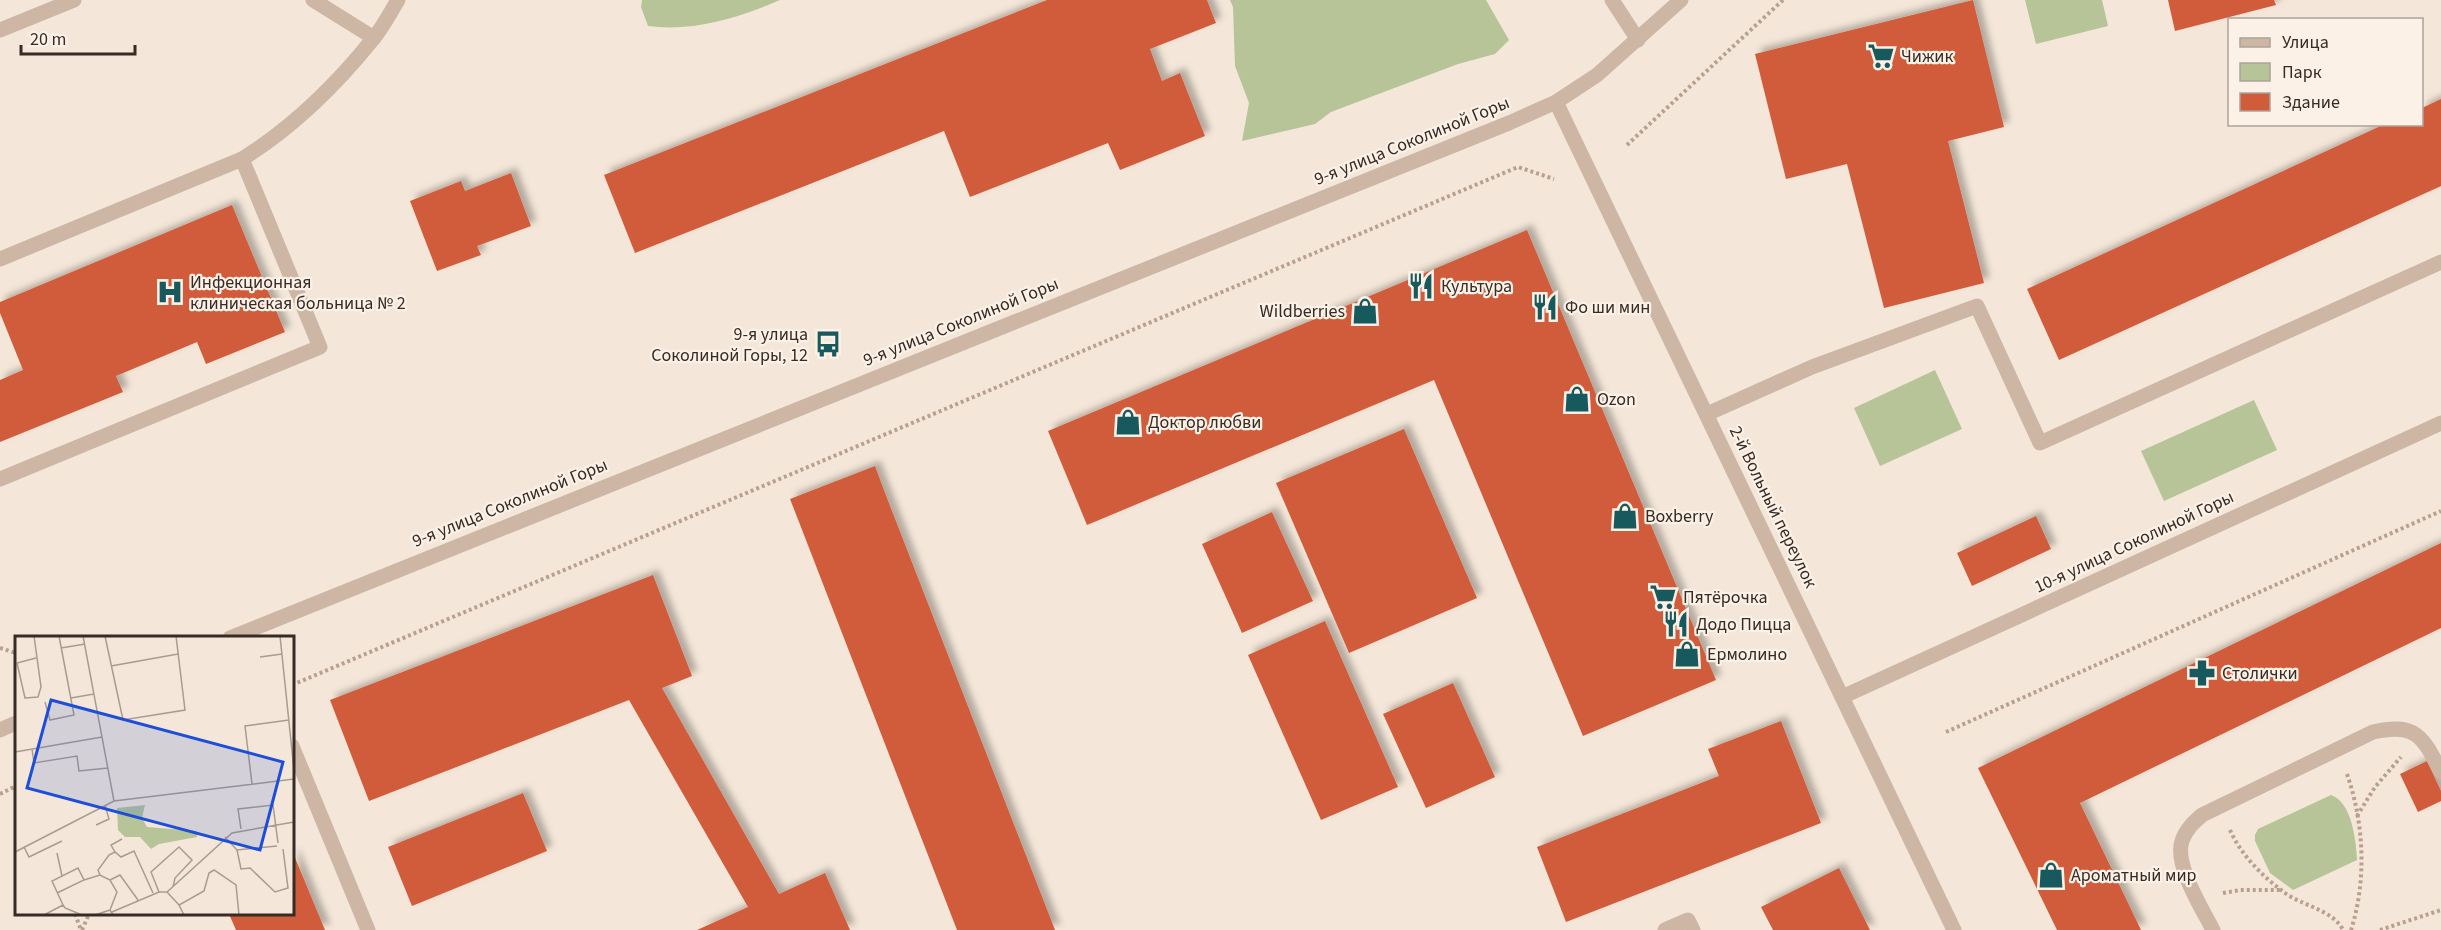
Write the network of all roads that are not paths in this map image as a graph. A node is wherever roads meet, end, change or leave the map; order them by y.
1 (74, 0) edge
2 (313, 0) edge
3 (398, 0) edge
4 (1612, 0) edge
5 (1681, 0) edge
6 (0, 30) edge
7 (374, 38) junction
8 (1638, 40) junction
9 (1556, 102) junction
10 (242, 159) junction
11 (0, 259) edge
12 (2441, 262) edge
13 (1707, 414) junction
14 (2441, 423) edge
15 (0, 479) edge
16 (247, 634) edge
17 (1842, 698) junction
18 (15, 723) edge
19 (0, 730) edge
20 (294, 751) edge
21 (2441, 772) edge
22 (368, 930) edge
23 (1665, 930) edge
24 (1693, 930) edge
25 (1954, 930) edge
26 (2213, 930) edge

1 - 6 street
2 - 7 street
3 - 7 street
4 - 8 street
5 - 8 street, 9-я улица Соколиной Горы
7 - 10 street
8 - 9 street, 9-я улица Соколиной Горы
9 - 13 street, 2-й Вольный переулок
9 - 16 street, 9-я улица Соколиной Горы
10 - 11 street
10 - 15 street
12 - 13 street
13 - 17 street, 2-й Вольный переулок
14 - 17 street, 10-я улица Соколиной Горы
17 - 25 street, 2-й Вольный переулок
18 - 19 street
20 - 22 street
21 - 26 street
23 - 24 street

